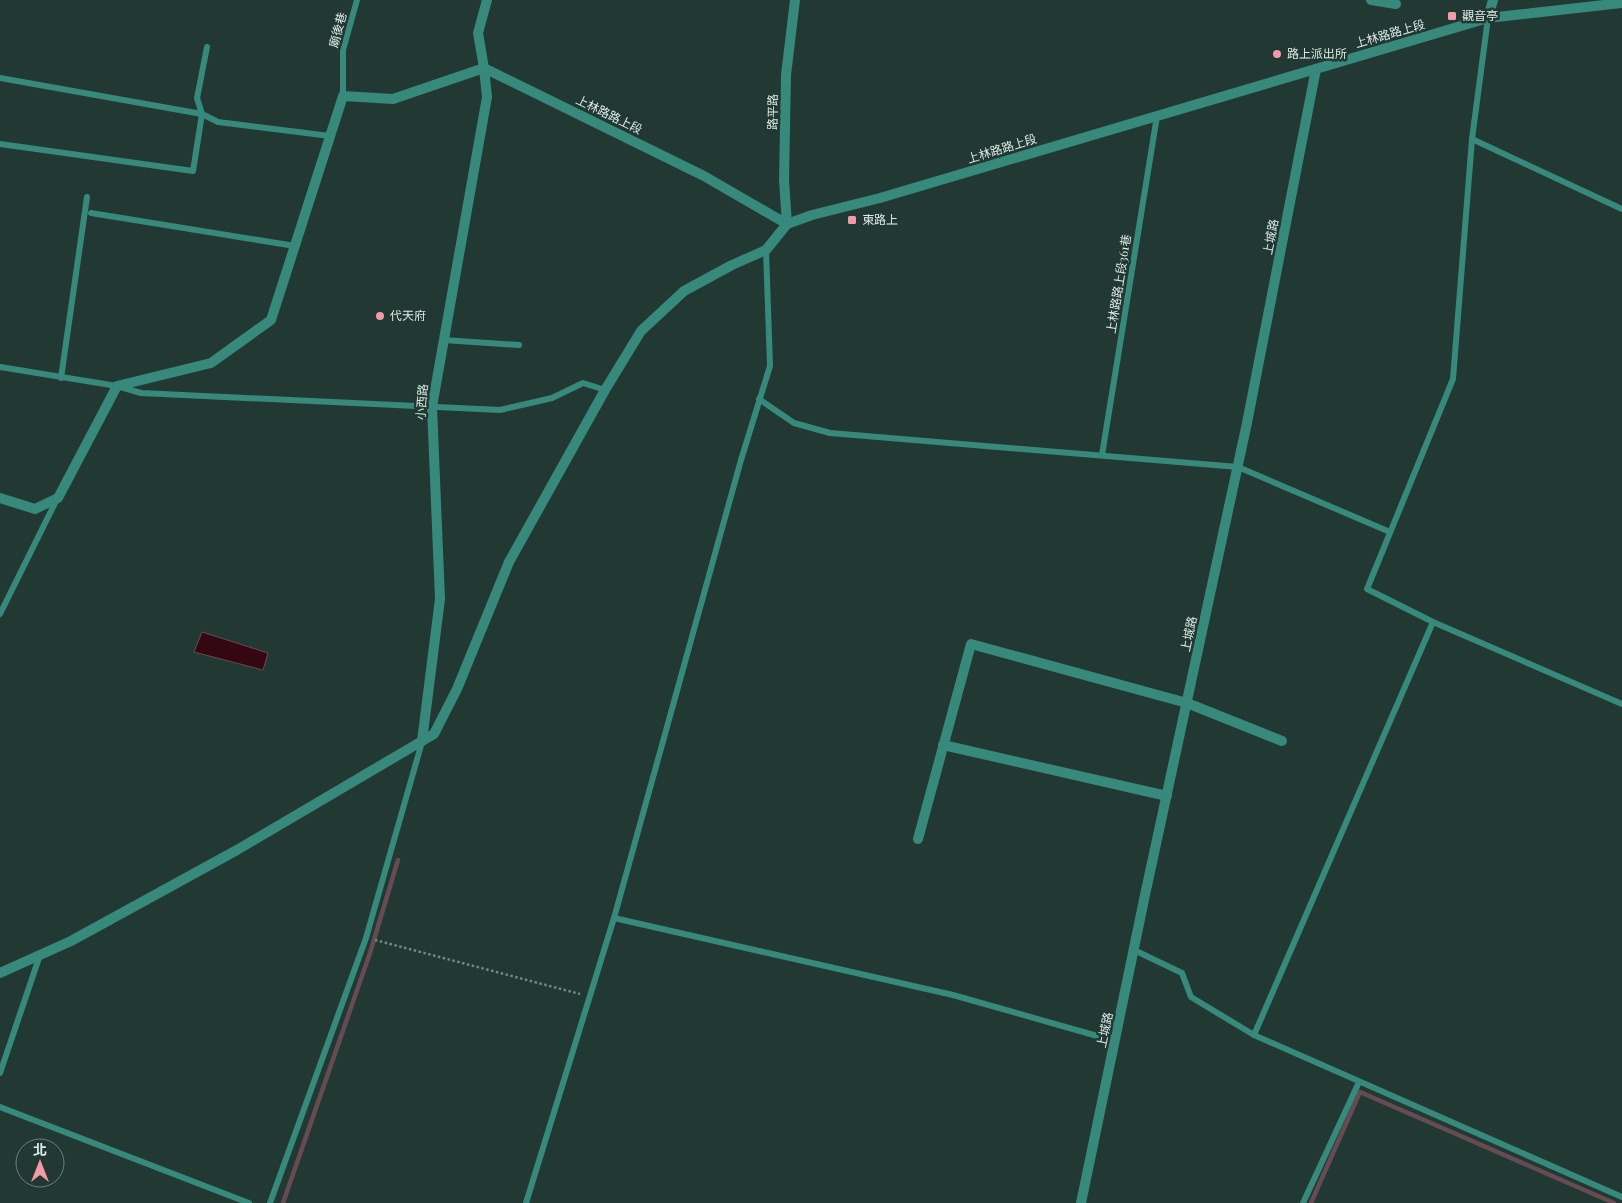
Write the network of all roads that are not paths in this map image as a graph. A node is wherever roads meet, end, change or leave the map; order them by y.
1 (357, 0) edge
2 (487, 0) edge
3 (795, 0) edge
4 (1371, 0) edge
5 (1493, 0) edge
6 (1622, 3) edge
7 (1396, 4) dead end
8 (1488, 18) junction
9 (207, 47) dead end
10 (484, 68) junction
11 (1316, 69) junction
12 (0, 78) edge
13 (343, 96) junction
14 (202, 114) junction
15 (1157, 116) junction
16 (330, 136) junction
17 (1472, 139) junction
18 (0, 144) edge
19 (87, 197) dead end
20 (1622, 209) edge
21 (91, 213) dead end
22 (787, 224) junction
23 (295, 246) junction
24 (766, 250) junction
25 (444, 340) junction
26 (520, 345) dead end
27 (0, 367) edge
28 (61, 378) junction
29 (117, 386) junction
30 (604, 390) junction
31 (759, 399) junction
32 (432, 407) junction
33 (1102, 456) junction
34 (1238, 467) junction
35 (0, 498) edge
36 (58, 498) junction
37 (1390, 532) junction
38 (0, 614) edge
39 (1433, 622) junction
40 (1187, 703) junction
41 (1622, 704) edge
42 (422, 741) junction
43 (1282, 741) dead end
44 (943, 745) junction
45 (1166, 796) junction
46 (918, 839) dead end
47 (614, 918) junction
48 (1134, 950) junction
49 (40, 955) junction
50 (0, 973) edge
51 (1254, 1035) junction
52 (1115, 1041) junction
53 (0, 1073) edge
54 (1358, 1082) junction
55 (0, 1107) edge
56 (1622, 1197) edge
57 (249, 1203) edge
58 (270, 1203) edge
59 (526, 1203) edge
60 (1082, 1203) edge
61 (1303, 1203) edge

1 - 13 lane, 廟後巷
2 - 10 street
3 - 22 street, 路平路
4 - 7 street
5 - 8 street
6 - 8 street, 上林路路上段
8 - 11 street, 上林路路上段
8 - 17 lane
9 - 14 lane
10 - 13 street
10 - 22 street, 上林路路上段
10 - 25 street, 小西路
11 - 15 street, 上林路路上段
11 - 34 street, 上城路
12 - 14 lane
13 - 16 street
14 - 16 lane
14 - 18 lane
15 - 22 street, 上林路路上段
15 - 33 lane, 上林路路上段361巷
16 - 23 street
17 - 20 lane
17 - 37 lane
19 - 28 lane
21 - 23 lane
22 - 24 street
23 - 29 street
24 - 30 street
24 - 31 lane
25 - 26 lane
25 - 32 street, 小西路
27 - 28 lane
28 - 29 lane
29 - 32 lane
29 - 36 street
30 - 32 lane
30 - 42 street
31 - 33 lane
31 - 47 lane
32 - 42 street, 小西路
33 - 34 lane
34 - 37 lane
34 - 40 street, 上城路
35 - 36 street
36 - 38 lane
37 - 39 lane
39 - 41 lane
39 - 51 lane
40 - 43 street
40 - 44 street
40 - 45 street, 上城路
42 - 49 street
42 - 58 lane
44 - 45 street
44 - 46 street
45 - 48 street, 上城路
47 - 52 lane
47 - 59 lane
48 - 51 lane
48 - 52 street, 上城路
49 - 50 street
49 - 53 lane
51 - 54 lane
52 - 60 street, 上城路
54 - 56 lane
54 - 61 lane
55 - 57 lane

